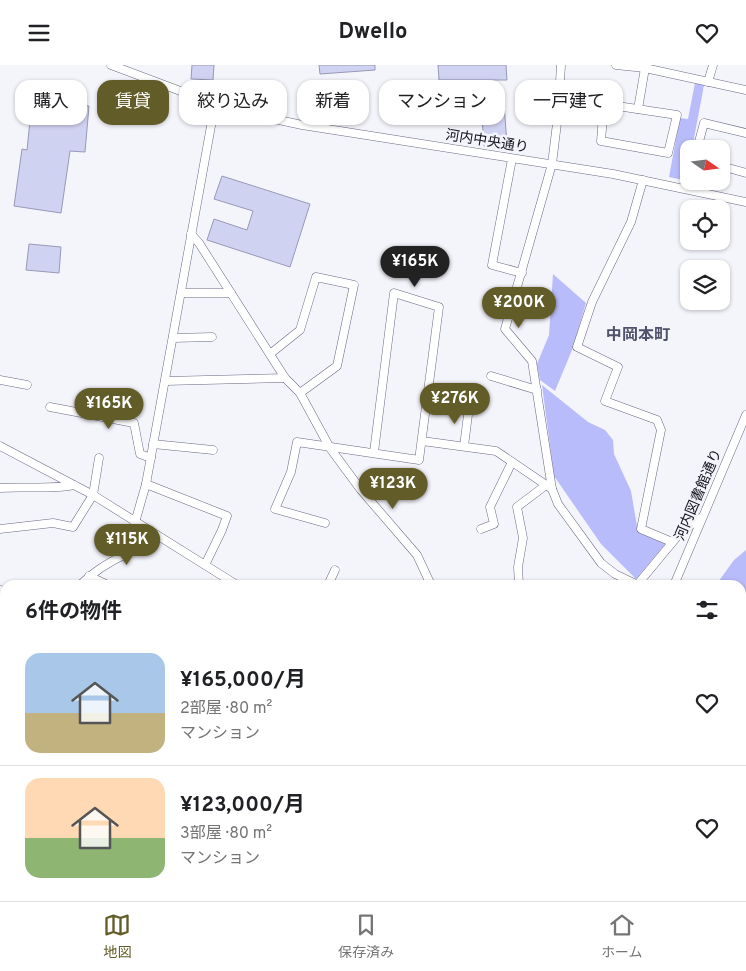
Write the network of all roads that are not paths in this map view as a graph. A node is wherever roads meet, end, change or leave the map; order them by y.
1 (111, 65) edge
2 (561, 65) edge
3 (616, 65) edge
4 (713, 65) edge
5 (645, 69) junction
6 (708, 82) junction
7 (179, 90) edge
8 (746, 90) edge
9 (638, 109) junction
10 (287, 121) edge
11 (211, 125) edge
12 (746, 133) edge
13 (699, 140) edge
14 (512, 159) junction
15 (552, 164) junction
16 (730, 169) edge
17 (746, 173) edge
18 (644, 180) junction
19 (680, 184) edge
20 (705, 190) edge
21 (746, 202) edge
22 (191, 234) junction
23 (522, 273) junction
24 (181, 293) junction
25 (231, 293) junction
26 (212, 337) dead end
27 (173, 338) junction
28 (270, 354) junction
29 (491, 376) dead end
30 (285, 378) junction
31 (0, 380) edge
32 (165, 381) junction
33 (27, 385) dead end
34 (537, 390) junction
35 (300, 393) junction
36 (50, 407) dead end
37 (469, 407) dead end
38 (746, 415) edge
39 (422, 441) junction
40 (153, 444) junction
41 (0, 446) edge
42 (464, 446) junction
43 (330, 448) junction
44 (213, 450) dead end
45 (374, 453) junction
46 (100, 458) dead end
47 (151, 458) junction
48 (512, 462) junction
49 (146, 484) junction
50 (74, 485) junction
51 (549, 487) junction
52 (0, 488) edge
53 (93, 495) junction
54 (704, 516) junction
55 (135, 521) junction
56 (325, 523) dead end
57 (0, 529) edge
58 (480, 529) dead end
59 (672, 542) junction
60 (205, 565) junction
61 (335, 570) dead end
62 (89, 576) junction
63 (85, 580) edge
64 (97, 580) edge
65 (229, 580) edge
66 (330, 580) edge
67 (429, 580) edge
68 (519, 580) edge
69 (627, 580) edge
70 (641, 580) edge
71 (676, 580) edge

1 - 7 street, 河内中央通り
2 - 15 street
3 - 5 street
4 - 6 street
5 - 6 street
5 - 9 street
6 - 8 street
9 - 9 street
10 - 14 street, 河内中央通り
11 - 22 street
12 - 13 street
14 - 15 street, 河内中央通り
14 - 23 street
15 - 18 street, 河内中央通り
15 - 23 street
16 - 17 street
18 - 19 street, 河内中央通り
18 - 59 street
20 - 21 street, 河内中央通り
22 - 24 street
22 - 25 street
23 - 34 street
24 - 25 street
24 - 27 street
25 - 28 street
26 - 27 street
27 - 32 street
28 - 30 street
28 - 35 street
29 - 34 street
30 - 32 street
30 - 35 street
31 - 33 street
32 - 40 street
34 - 51 street
35 - 43 street
36 - 47 street
37 - 42 street
38 - 54 street, 河内図書館通り
39 - 42 street
39 - 45 street
39 - 45 street
40 - 44 street
40 - 47 street
41 - 50 street
42 - 48 street
43 - 45 street
43 - 56 street
43 - 67 street
46 - 53 street
47 - 49 street
48 - 51 street
48 - 58 street
49 - 55 street
49 - 60 street
50 - 52 street
50 - 53 street
51 - 68 street
51 - 69 street
53 - 55 street
53 - 57 street
54 - 59 street
54 - 71 street, 河内図書館通り
55 - 60 street
55 - 62 street
59 - 70 street
60 - 65 street
61 - 66 street
62 - 63 street
62 - 64 street

